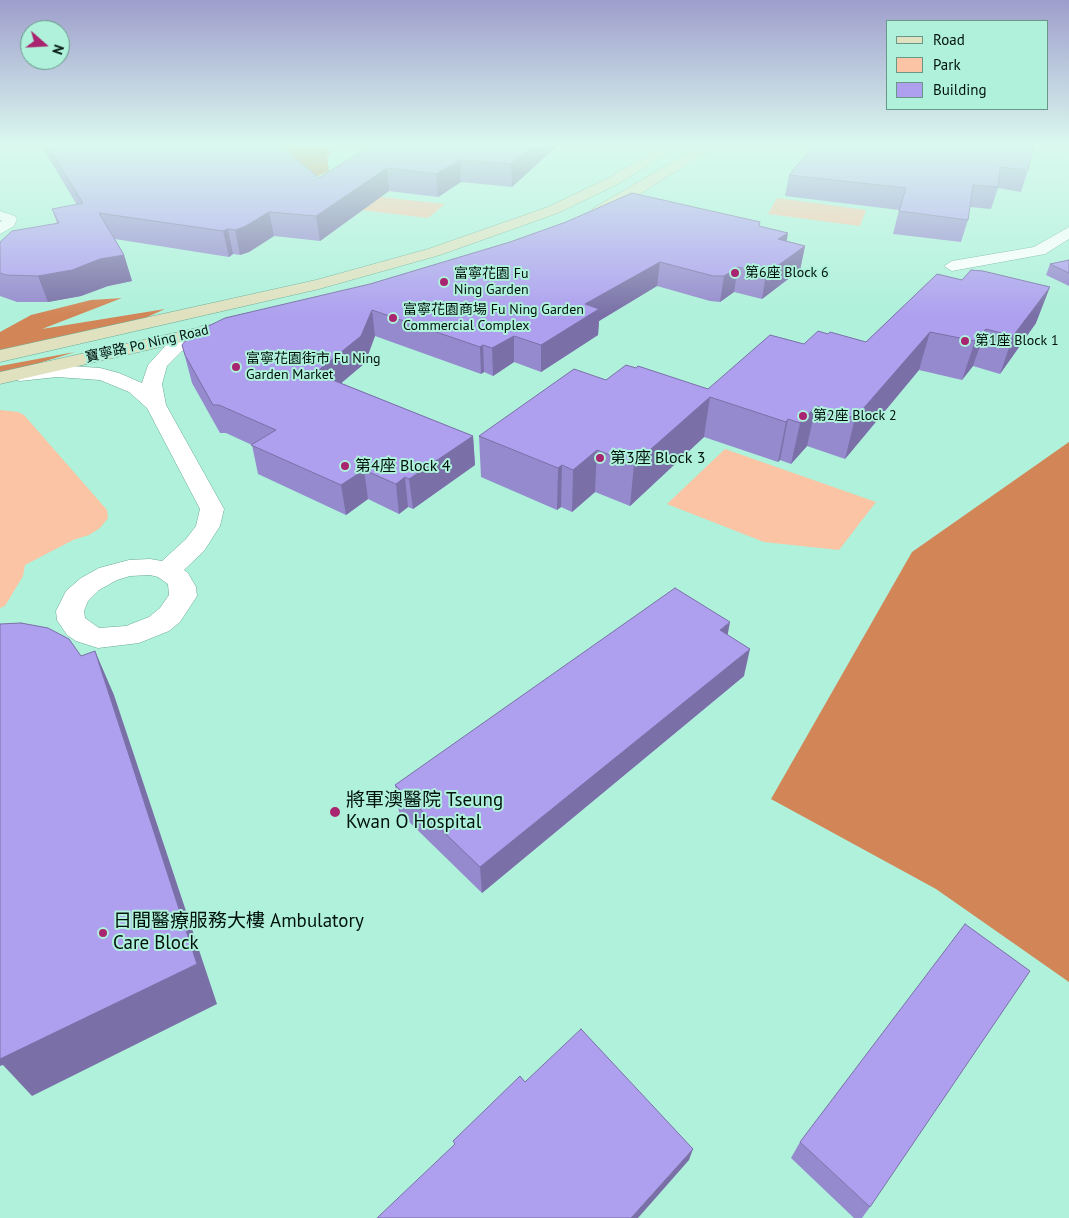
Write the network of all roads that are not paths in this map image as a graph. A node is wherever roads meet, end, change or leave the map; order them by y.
1 (569, 202) edge
2 (615, 202) edge
3 (0, 215) edge
4 (581, 218) edge
5 (0, 229) edge
6 (1069, 232) edge
7 (952, 266) dead end
8 (247, 322) edge
9 (202, 332) junction
10 (0, 356) edge
11 (1, 378) edge
12 (156, 405) junction
13 (167, 571) dead end

1 - 10 main road, 寶寧路 Po Ning Road
2 - 4 main road
3 - 5 street
6 - 7 street
8 - 9 main road, 寶寧路 Po Ning Road
9 - 11 main road, 寶寧路 Po Ning Road
9 - 12 street
11 - 12 street
12 - 13 street

